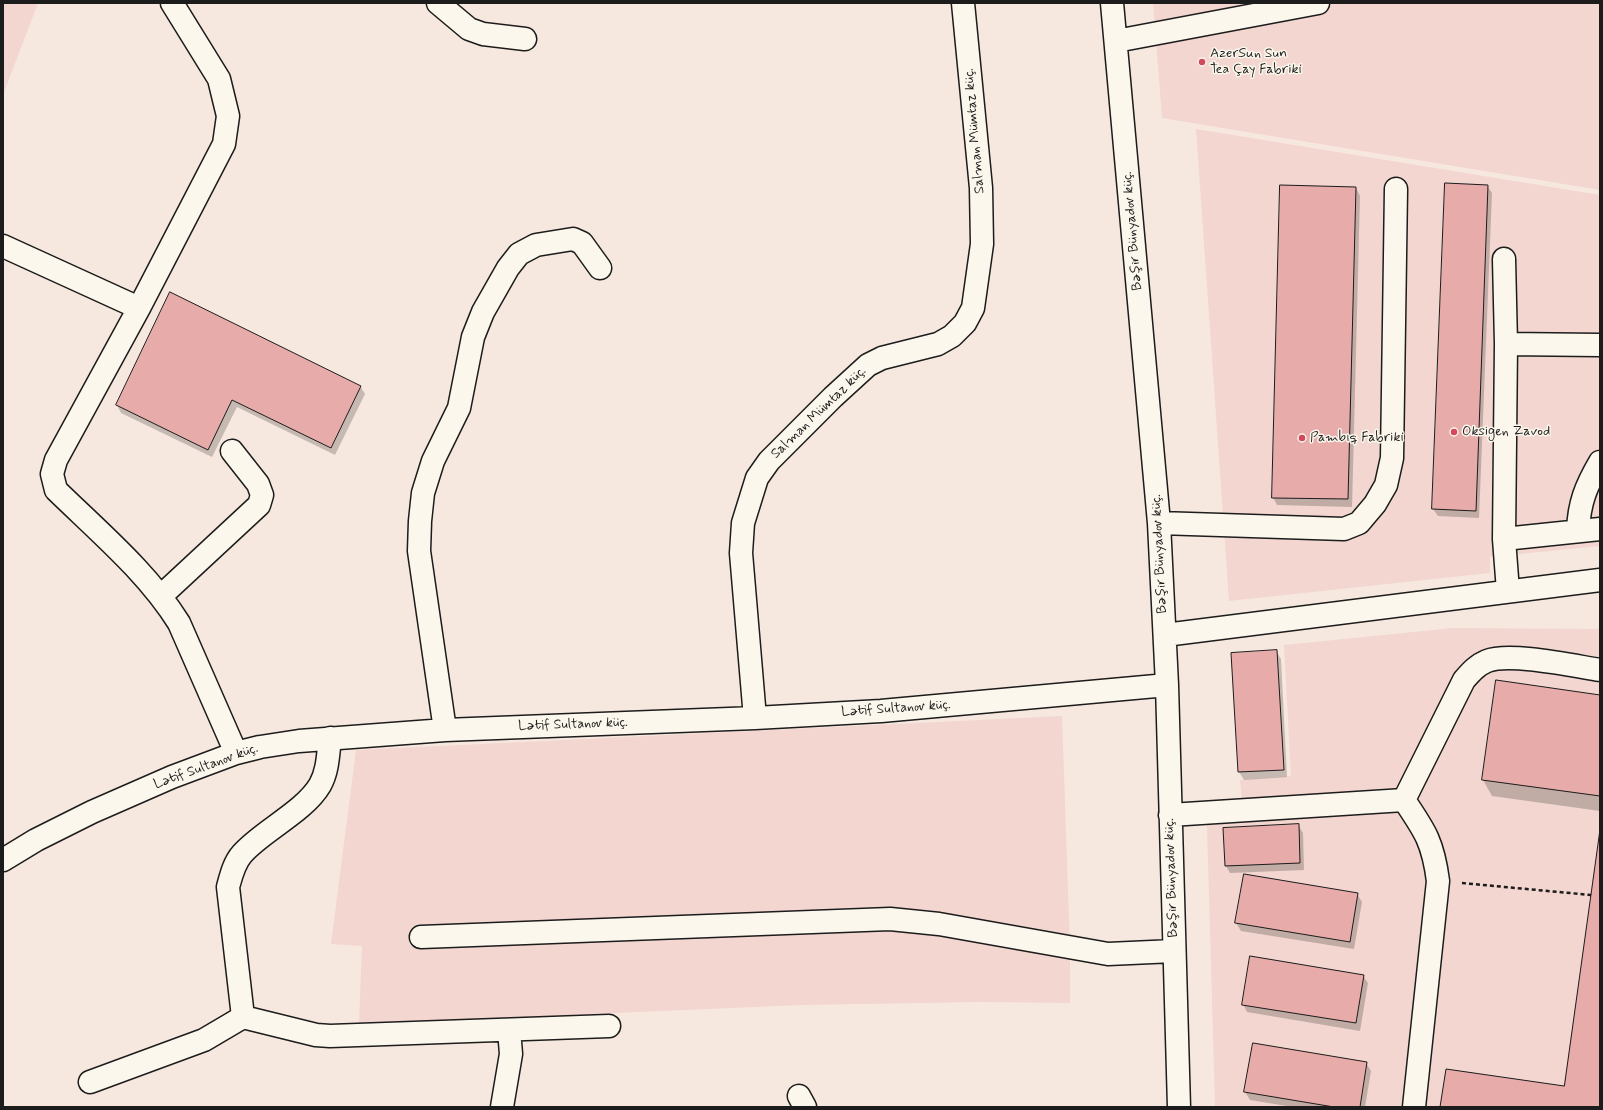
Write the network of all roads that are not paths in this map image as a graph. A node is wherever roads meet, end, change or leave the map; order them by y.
1 (172, 3) edge
2 (438, 3) edge
3 (963, 3) edge
4 (1112, 3) edge
5 (1318, 3) edge
6 (525, 39) dead end
7 (1116, 41) junction
8 (1396, 189) dead end
9 (3, 246) edge
10 (1504, 259) dead end
11 (600, 268) dead end
12 (139, 308) junction
13 (1506, 344) junction
14 (1600, 345) edge
15 (232, 451) dead end
16 (1600, 462) edge
17 (1159, 523) junction
18 (1600, 529) edge
19 (1578, 531) junction
20 (1504, 539) junction
21 (1600, 580) edge
22 (1508, 591) junction
23 (161, 596) junction
24 (1165, 635) junction
25 (1600, 670) edge
26 (1167, 686) junction
27 (756, 718) junction
28 (445, 730) junction
29 (330, 738) junction
30 (236, 753) junction
31 (1404, 800) junction
32 (1170, 815) junction
33 (3, 860) edge
34 (421, 937) dead end
35 (1174, 951) junction
36 (243, 1017) junction
37 (609, 1026) dead end
38 (509, 1030) junction
39 (90, 1082) dead end
40 (502, 1107) edge
41 (1179, 1107) edge
42 (1414, 1107) edge

1 - 12 street
2 - 6 street
3 - 27 street, Salman Mümtaz küç.
4 - 7 street, Bəşir Bünyadov küç.
5 - 7 street
7 - 17 street, Bəşir Bünyadov küç.
8 - 17 street
9 - 12 street
10 - 13 street
11 - 28 street
12 - 23 street
13 - 14 street
13 - 20 street
15 - 23 street
16 - 19 street
17 - 24 street, Bəşir Bünyadov küç.
18 - 19 street
19 - 20 street
20 - 22 street
21 - 22 street
22 - 24 street
23 - 30 street
24 - 26 street, Bəşir Bünyadov küç.
25 - 31 street
26 - 27 street, Lətif Sultanov küç.
26 - 32 street, Bəşir Bünyadov küç.
27 - 28 street, Lətif Sultanov küç.
28 - 29 street, Lətif Sultanov küç.
29 - 30 street, Lətif Sultanov küç.
29 - 36 street
30 - 33 street, Lətif Sultanov küç.
31 - 32 street
31 - 42 street
32 - 35 street, Bəşir Bünyadov küç.
34 - 35 street
35 - 41 street, Bəşir Bünyadov küç.
36 - 38 street
36 - 39 street
37 - 38 street
38 - 40 street

